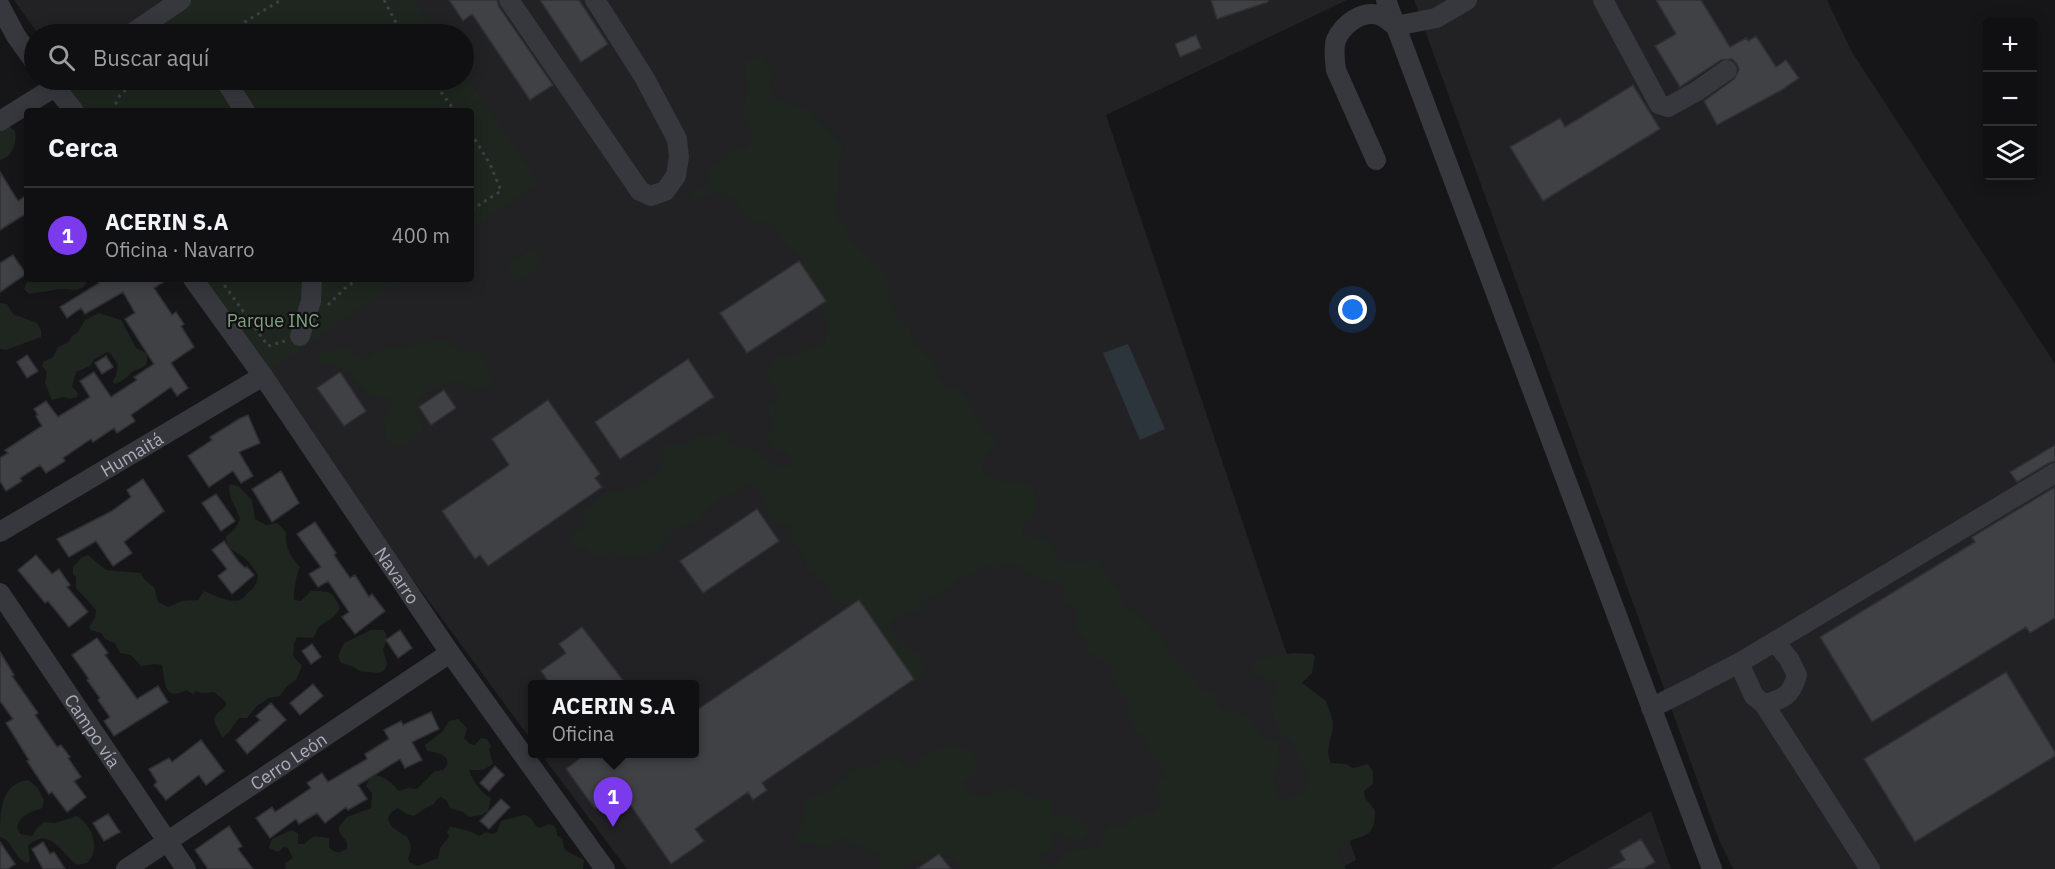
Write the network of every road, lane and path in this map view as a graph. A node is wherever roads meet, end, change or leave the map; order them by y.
1 (181, 0) edge
2 (281, 0) edge
3 (384, 0) edge
4 (509, 0) edge
5 (595, 0) edge
6 (1386, 0) edge
7 (1467, 0) edge
8 (1603, 0) edge
9 (0, 6) edge
10 (146, 24) edge
11 (241, 24) edge
12 (397, 24) edge
13 (1396, 26) junction
14 (24, 48) edge
15 (1727, 70) dead end
16 (45, 90) edge
17 (62, 90) edge
18 (125, 90) edge
19 (231, 90) edge
20 (439, 90) edge
21 (72, 108) edge
22 (113, 108) edge
23 (243, 108) edge
24 (453, 108) edge
25 (0, 121) edge
26 (474, 138) edge
27 (1376, 160) dead end
28 (474, 208) edge
29 (195, 282) edge
30 (222, 282) edge
31 (312, 282) edge
32 (354, 282) edge
33 (322, 312) dead end
34 (300, 336) joint
35 (263, 376) junction
36 (2055, 473) edge
37 (0, 532) edge
38 (0, 593) edge
39 (1775, 642) junction
40 (450, 653) junction
41 (1739, 663) junction
42 (1764, 704) junction
43 (1651, 708) junction
44 (167, 842) junction
45 (126, 869) edge
46 (186, 869) edge
47 (605, 869) edge
48 (1712, 869) edge
49 (1870, 869) edge

1 - 10 street
2 - 11 path
3 - 12 path
4 - 5 street
6 - 13 street
7 - 13 street
8 - 15 street
9 - 14 street
13 - 27 street
13 - 43 street
16 - 25 street
17 - 21 street
18 - 22 path
19 - 23 street
20 - 24 path
26 - 28 path
29 - 35 street, Navarro
30 - 34 path
31 - 34 street
32 - 33 path
35 - 37 street, Humaitá
35 - 40 street, Navarro
36 - 39 street
38 - 44 street, Campo vía
39 - 41 street
39 - 42 street
40 - 44 street, Cerro León
40 - 47 street, Navarro
41 - 42 street
41 - 43 street
42 - 49 street
43 - 48 street
44 - 45 street, Cerro León
44 - 46 street, Campo vía

